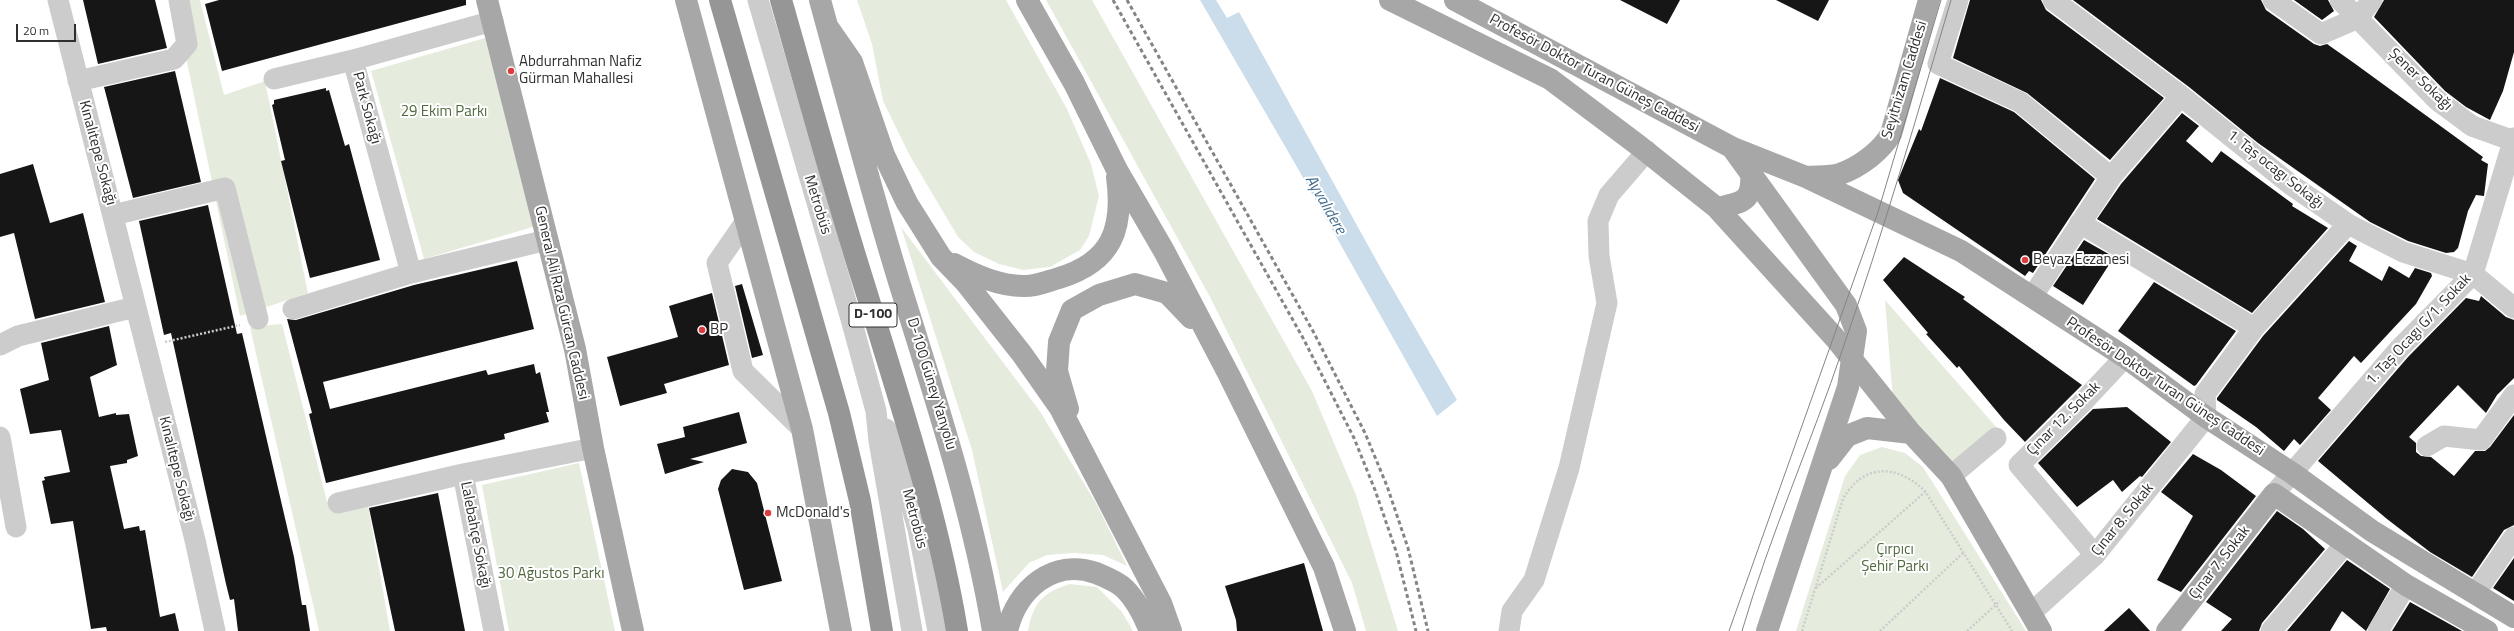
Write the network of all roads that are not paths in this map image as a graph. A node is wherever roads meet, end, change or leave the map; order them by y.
1 (58, 0) edge
2 (179, 0) edge
3 (487, 0) edge
4 (686, 0) edge
5 (720, 0) edge
6 (758, 0) edge
7 (781, 0) edge
8 (820, 0) edge
9 (1027, 0) edge
10 (1390, 0) edge
11 (1456, 0) edge
12 (1929, 0) edge
13 (1958, 0) edge
14 (2053, 0) edge
15 (2273, 0) edge
16 (2340, 0) edge
17 (2372, 0) edge
18 (2358, 18) junction
19 (493, 21) junction
20 (827, 26) junction
21 (353, 60) junction
22 (274, 79) dead end
23 (78, 81) junction
24 (2181, 96) junction
25 (2514, 140) edge
26 (1733, 148) junction
27 (1647, 151) junction
28 (1116, 170) junction
29 (1751, 170) junction
30 (1806, 177) junction
31 (2111, 177) junction
32 (1717, 208) junction
33 (113, 214) junction
34 (746, 221) junction
35 (2080, 223) junction
36 (2348, 224) junction
37 (547, 240) junction
38 (942, 257) junction
39 (411, 273) junction
40 (2473, 274) junction
41 (2032, 297) junction
42 (135, 307) junction
43 (2514, 308) edge
44 (293, 309) dead end
45 (258, 319) road end
46 (2254, 328) junction
47 (0, 345) edge
48 (2125, 357) junction
49 (1852, 361) junction
50 (1229, 375) junction
51 (2514, 395) edge
52 (876, 411) junction
53 (2206, 417) junction
54 (802, 429) junction
55 (1911, 433) junction
56 (0, 437) edge
57 (1075, 437) junction
58 (1996, 438) dead end
59 (2427, 446) dead end
60 (593, 448) junction
61 (1821, 468) junction
62 (2292, 473) junction
63 (464, 474) junction
64 (1950, 476) junction
65 (2274, 494) junction
66 (338, 503) dead end
67 (16, 528) dead end
68 (2514, 537) edge
69 (2346, 543) junction
70 (2095, 555) junction
71 (2406, 584) junction
72 (2476, 592) junction
73 (2514, 616) edge
74 (2036, 622) edge
75 (215, 631) edge
76 (494, 631) edge
77 (633, 631) edge
78 (841, 631) edge
79 (882, 631) edge
80 (912, 631) edge
81 (938, 631) edge
82 (957, 631) edge
83 (993, 631) edge
84 (1007, 631) edge
85 (1150, 631) edge
86 (1171, 631) edge
87 (1345, 631) edge
88 (1509, 631) edge
89 (1767, 631) edge
90 (2167, 631) edge
91 (2271, 631) edge
92 (2378, 631) edge
93 (2486, 631) edge

1 - 23 street, Kınalıtepe Sokağı
2 - 23 street
3 - 19 main road, General Ali Rıza Gürcan Caddesi
4 - 34 main road
5 - 79 highway
6 - 52 street, Metrobüs
7 - 82 highway, D-100
8 - 20 main road, D-100 Güney Yanyolu
9 - 28 main road
10 - 27 main road
11 - 26 main road, Profesör Doktor Turan Güneş Caddesi
12 - 30 main road, Seyitnizam Caddesi
13 - 31 street
14 - 24 street, 1. Taş ocagı Sokağı
15 - 18 street
16 - 18 street, Şener Sokağı
17 - 18 street
18 - 25 street, Şener Sokağı
19 - 21 street, Park Sokağı
19 - 37 main road, General Ali Rıza Gürcan Caddesi
20 - 38 main road
20 - 83 main road, D-100 Güney Yanyolu
21 - 22 street
21 - 39 street, Park Sokağı
23 - 33 street, Kınalıtepe Sokağı
24 - 31 street
24 - 36 street, 1. Taş ocagı Sokağı
25 - 40 street, 1. Taş Ocagı G/1. Sokak
26 - 29 main road
26 - 30 main road, Profesör Doktor Turan Güneş Caddesi
27 - 32 main road
27 - 88 street
28 - 38 main road
28 - 50 main road
29 - 32 main road
29 - 49 main road
30 - 41 main road, Profesör Doktor Turan Güneş Caddesi
31 - 35 street
32 - 49 main road
33 - 42 street, Kınalıtepe Sokağı
33 - 45 street
34 - 54 main road
34 - 54 street
35 - 41 street
35 - 46 street
36 - 40 street, 1. Taş ocagı Sokağı
36 - 46 street
37 - 39 street
37 - 60 main road, General Ali Rıza Gürcan Caddesi
38 - 57 main road
39 - 44 street
40 - 43 street, 1. Taş ocagı Sokağı
40 - 62 street, 1. Taş Ocagı G/1. Sokak
41 - 48 main road, Profesör Doktor Turan Güneş Caddesi
42 - 47 street
42 - 75 street, Kınalıtepe Sokağı
46 - 53 street
48 - 53 main road, Profesör Doktor Turan Güneş Caddesi
48 - 70 street, Çınar 12. Sokak
49 - 55 main road
49 - 61 main road
50 - 57 main road
50 - 87 main road
51 - 59 street
52 - 80 street, Metrobüs
52 - 81 street, Metrobüs
53 - 62 main road, Profesör Doktor Turan Güneş Caddesi
53 - 70 street, Çınar 8. Sokak
54 - 78 main road
55 - 61 main road
55 - 64 main road
56 - 67 street
57 - 86 main road
58 - 64 street
60 - 63 street, Lalebahçe Sokağı
60 - 77 main road, General Ali Rıza Gürcan Caddesi
61 - 89 main road
62 - 65 street, 1. Taş Ocagı G/1. Sokak
62 - 72 main road, Profesör Doktor Turan Güneş Caddesi
63 - 66 street
63 - 76 street, Lalebahçe Sokağı
64 - 74 main road
65 - 69 main road
65 - 90 main road, Çınar 7. Sokak
68 - 72 street
69 - 71 main road
69 - 91 street
70 - 74 street, Çınar 8. Sokak
71 - 92 street
71 - 93 main road
72 - 73 main road, Profesör Doktor Turan Güneş Caddesi
84 - 85 main road

